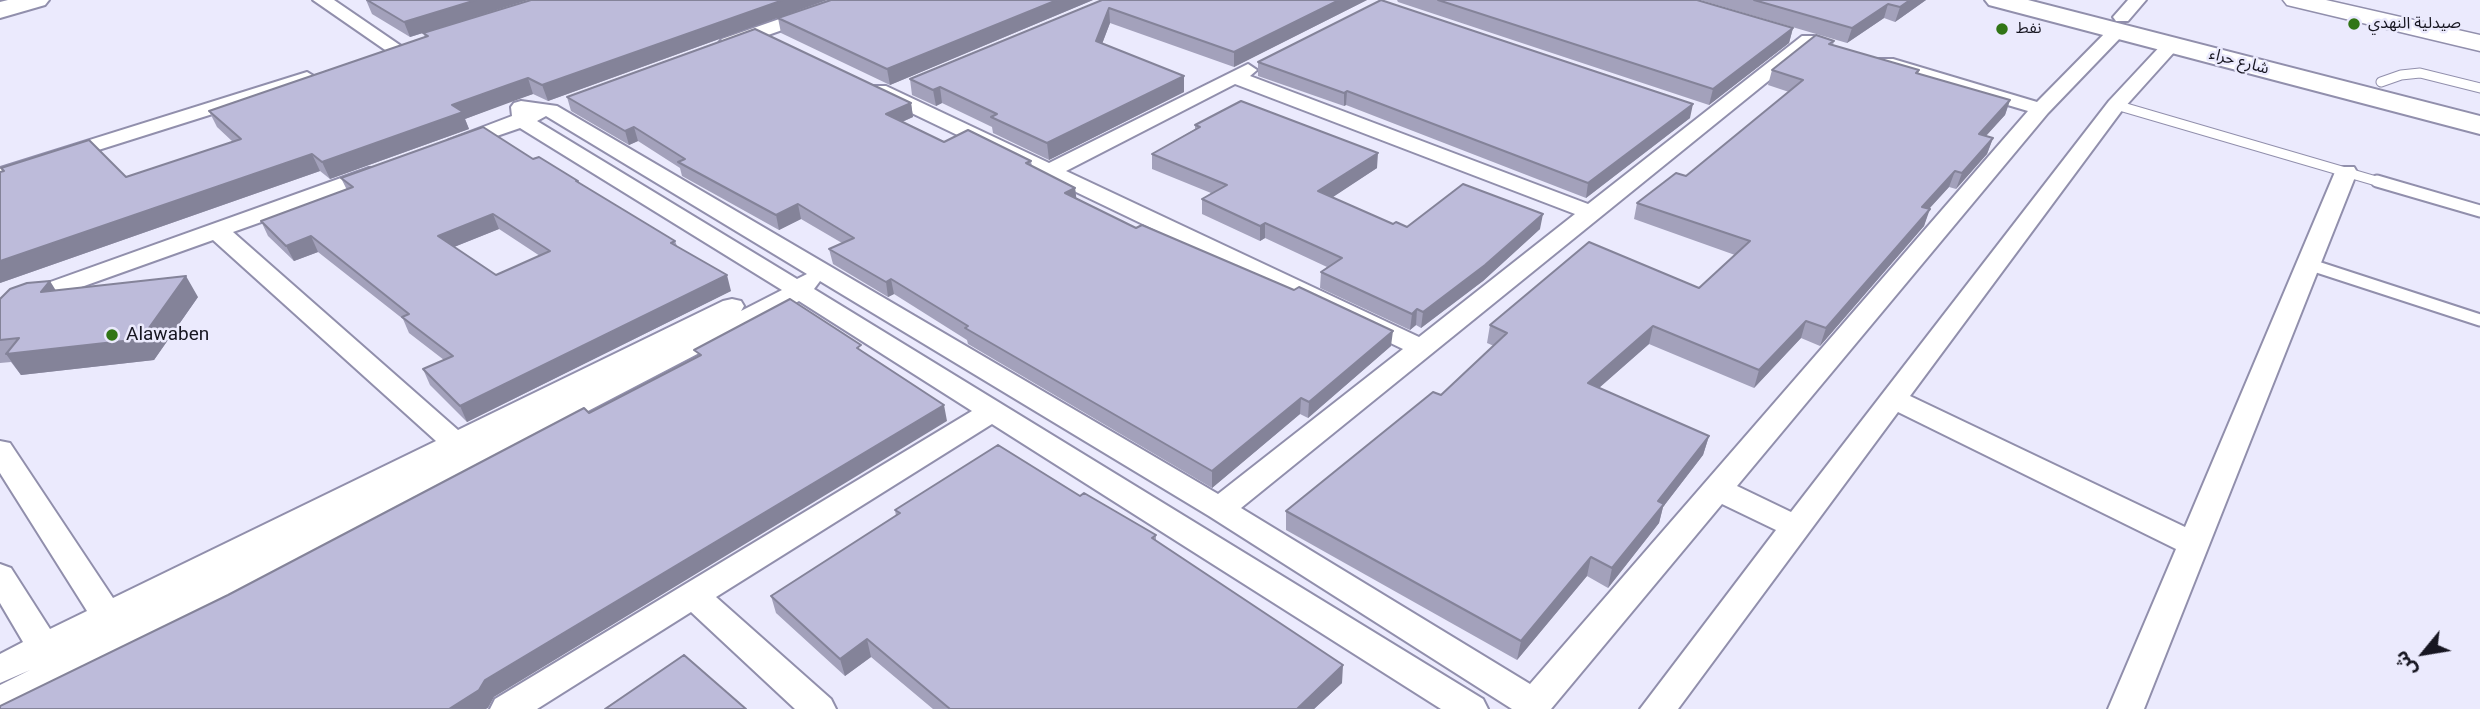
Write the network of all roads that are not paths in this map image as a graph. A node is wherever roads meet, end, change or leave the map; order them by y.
1 (36, 0) edge
2 (821, 0) edge
3 (850, 0) edge
4 (1998, 0) edge
5 (2056, 0) edge
6 (2295, 0) edge
7 (2347, 0) edge
8 (359, 3) dead end
9 (330, 5) edge
10 (0, 10) edge
11 (2126, 16) edge
12 (2480, 30) edge
13 (757, 32) junction
14 (1783, 33) edge
15 (2480, 43) edge
16 (781, 44) edge
17 (2171, 45) junction
18 (372, 58) edge
19 (1270, 59) edge
20 (1872, 59) edge
21 (320, 74) edge
22 (1234, 77) junction
23 (854, 78) edge
24 (2381, 82) junction
25 (915, 85) edge
26 (2480, 88) edge
27 (890, 95) junction
28 (2116, 105) junction
29 (1687, 108) edge
30 (2480, 108) edge
31 (2041, 109) junction
32 (522, 114) junction
33 (1713, 116) junction
34 (2480, 125) edge
35 (438, 144) edge
36 (1049, 171) junction
37 (2346, 172) junction
38 (0, 175) edge
39 (2480, 211) edge
40 (1592, 213) junction
41 (216, 230) junction
42 (2308, 264) junction
43 (800, 281) junction
44 (0, 294) edge
45 (0, 308) edge
46 (2480, 320) edge
47 (1424, 349) junction
48 (1893, 399) junction
49 (992, 411) junction
50 (0, 450) edge
51 (464, 450) junction
52 (1717, 489) junction
53 (1220, 509) junction
54 (1796, 527) junction
55 (2193, 544) junction
56 (0, 576) edge
57 (692, 594) junction
58 (106, 614) junction
59 (43, 647) junction
60 (91, 654) junction
61 (0, 669) edge
62 (0, 701) edge
63 (1532, 706) edge
64 (508, 709) edge
65 (818, 709) edge
66 (1470, 709) edge
67 (1658, 709) edge
68 (2126, 709) edge

1 - 10 main road
2 - 13 street
3 - 13 street
4 - 11 main road, شارع حراء
5 - 11 main road, شارع حراء
6 - 15 street
7 - 12 street
8 - 9 street
9 - 18 street
11 - 17 main road, شارع حراء
11 - 24 main road, شارع حراء
11 - 31 street
13 - 16 street
14 - 33 street
17 - 28 street
17 - 34 main road, شارع حراء
19 - 22 street
20 - 31 street
21 - 38 street
22 - 36 street
22 - 40 street
23 - 27 street
24 - 26 lane
24 - 30 main road, شارع حراء
25 - 27 street
27 - 36 street
28 - 37 lane
28 - 48 street
29 - 33 street
31 - 52 street
32 - 35 street
32 - 43 street
32 - 43 street
33 - 40 street
36 - 47 street
37 - 39 lane
37 - 42 street
40 - 47 street
41 - 44 street
41 - 45 street
41 - 51 street
42 - 46 lane
42 - 55 street
43 - 49 street
43 - 51 street
43 - 53 street
47 - 53 street
48 - 54 street
48 - 55 street
49 - 57 street
49 - 66 street
50 - 58 street
51 - 58 street
51 - 60 street
52 - 54 street
52 - 63 street
53 - 63 street
54 - 67 street
55 - 68 street
56 - 59 street
57 - 64 street
57 - 65 street
58 - 59 street
58 - 60 street
59 - 60 street
59 - 61 street
60 - 62 street

